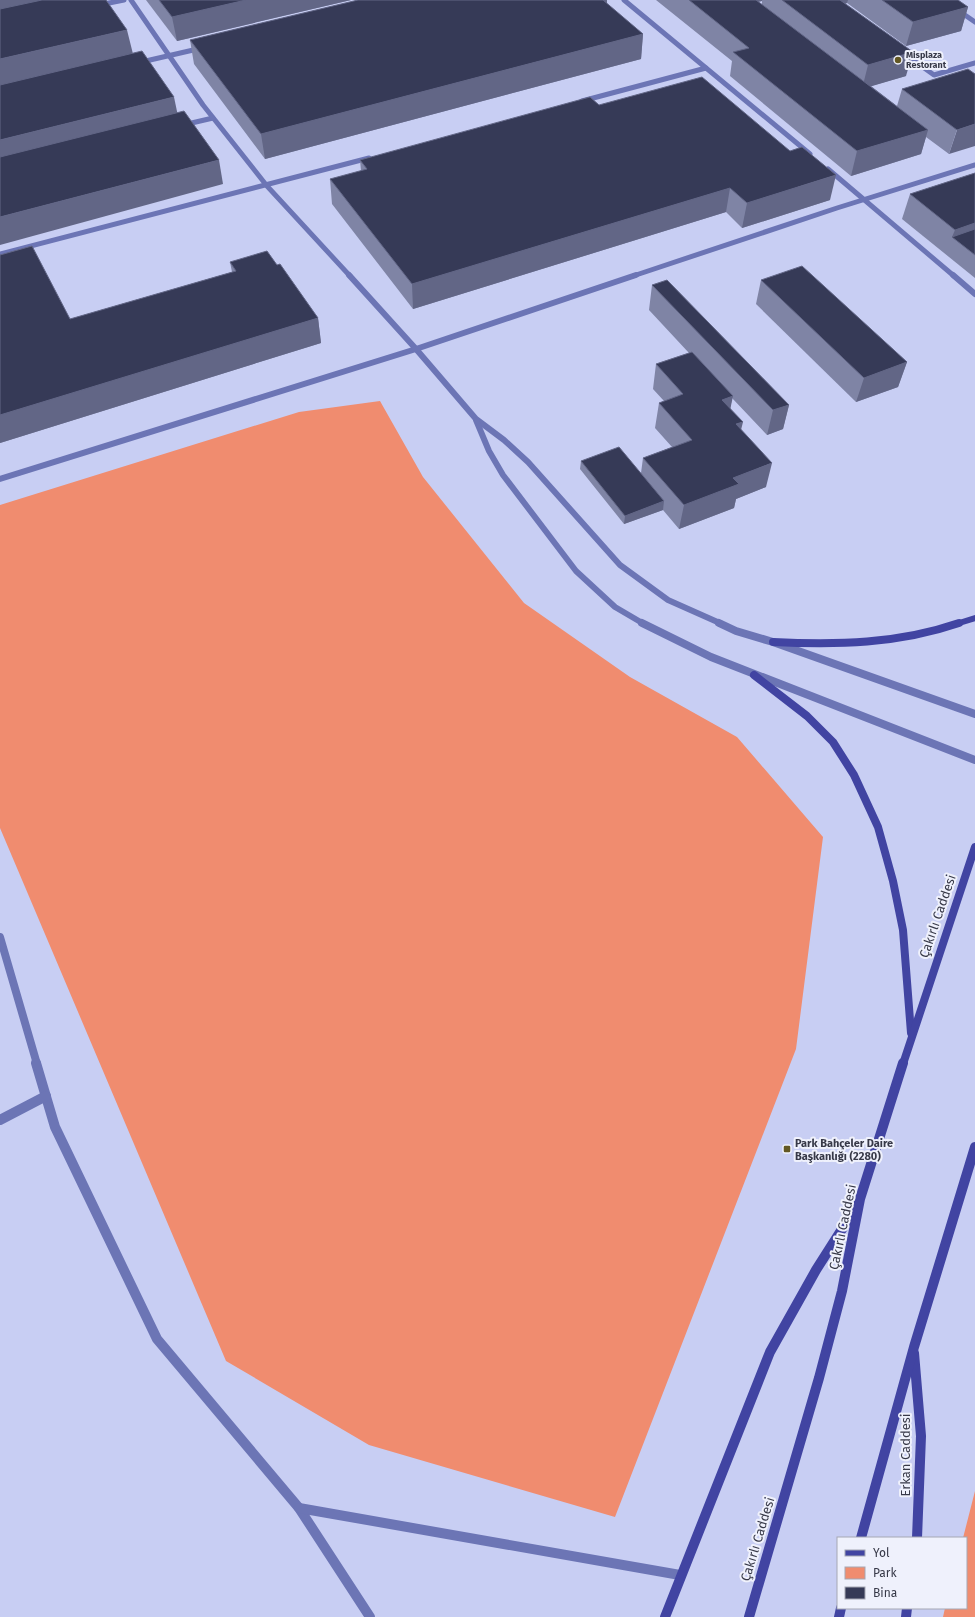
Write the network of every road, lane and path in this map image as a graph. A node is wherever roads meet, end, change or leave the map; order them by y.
1 (124, 0) edge
2 (131, 0) edge
3 (624, 0) edge
4 (943, 0) edge
5 (93, 7) edge
6 (975, 22) edge
7 (207, 46) edge
8 (895, 47) edge
9 (169, 55) junction
10 (975, 63) edge
11 (131, 64) edge
12 (706, 68) junction
13 (575, 103) edge
14 (213, 118) junction
15 (175, 127) edge
16 (375, 157) edge
17 (816, 159) edge
18 (822, 164) edge
19 (975, 165) edge
20 (267, 186) junction
21 (864, 199) junction
22 (0, 254) edge
23 (975, 294) edge
24 (416, 349) junction
25 (476, 419) junction
26 (0, 479) edge
27 (975, 618) edge
28 (773, 642) junction
29 (754, 675) junction
30 (975, 714) edge
31 (975, 760) edge
32 (975, 847) edge
33 (0, 937) edge
34 (911, 1038) junction
35 (46, 1096) junction
36 (0, 1120) edge
37 (975, 1147) edge
38 (860, 1200) junction
39 (914, 1347) junction
40 (298, 1508) junction
41 (861, 1537) edge
42 (916, 1537) edge
43 (680, 1575) junction
44 (370, 1617) edge
45 (665, 1617) edge
46 (748, 1617) edge

1 - 5 street
2 - 9 street
3 - 12 street
4 - 6 street
7 - 9 street
8 - 10 street
9 - 11 street
9 - 14 street
12 - 13 street
12 - 17 street
14 - 15 street
14 - 20 street
16 - 20 street
18 - 21 street
19 - 21 street
20 - 22 street
20 - 24 street
21 - 23 street
21 - 24 street
24 - 25 street
24 - 26 street
25 - 28 street
25 - 29 street
27 - 28 main road
28 - 30 street
29 - 31 street
29 - 34 main road
32 - 34 main road, Çakırlı Caddesi
33 - 35 street
34 - 38 main road, Çakırlı Caddesi
35 - 36 street
35 - 40 street
37 - 39 main road
38 - 43 main road
38 - 46 main road, Çakırlı Caddesi
39 - 41 main road
39 - 42 main road, Erkan Caddesi
40 - 43 street
40 - 44 street
43 - 45 main road

